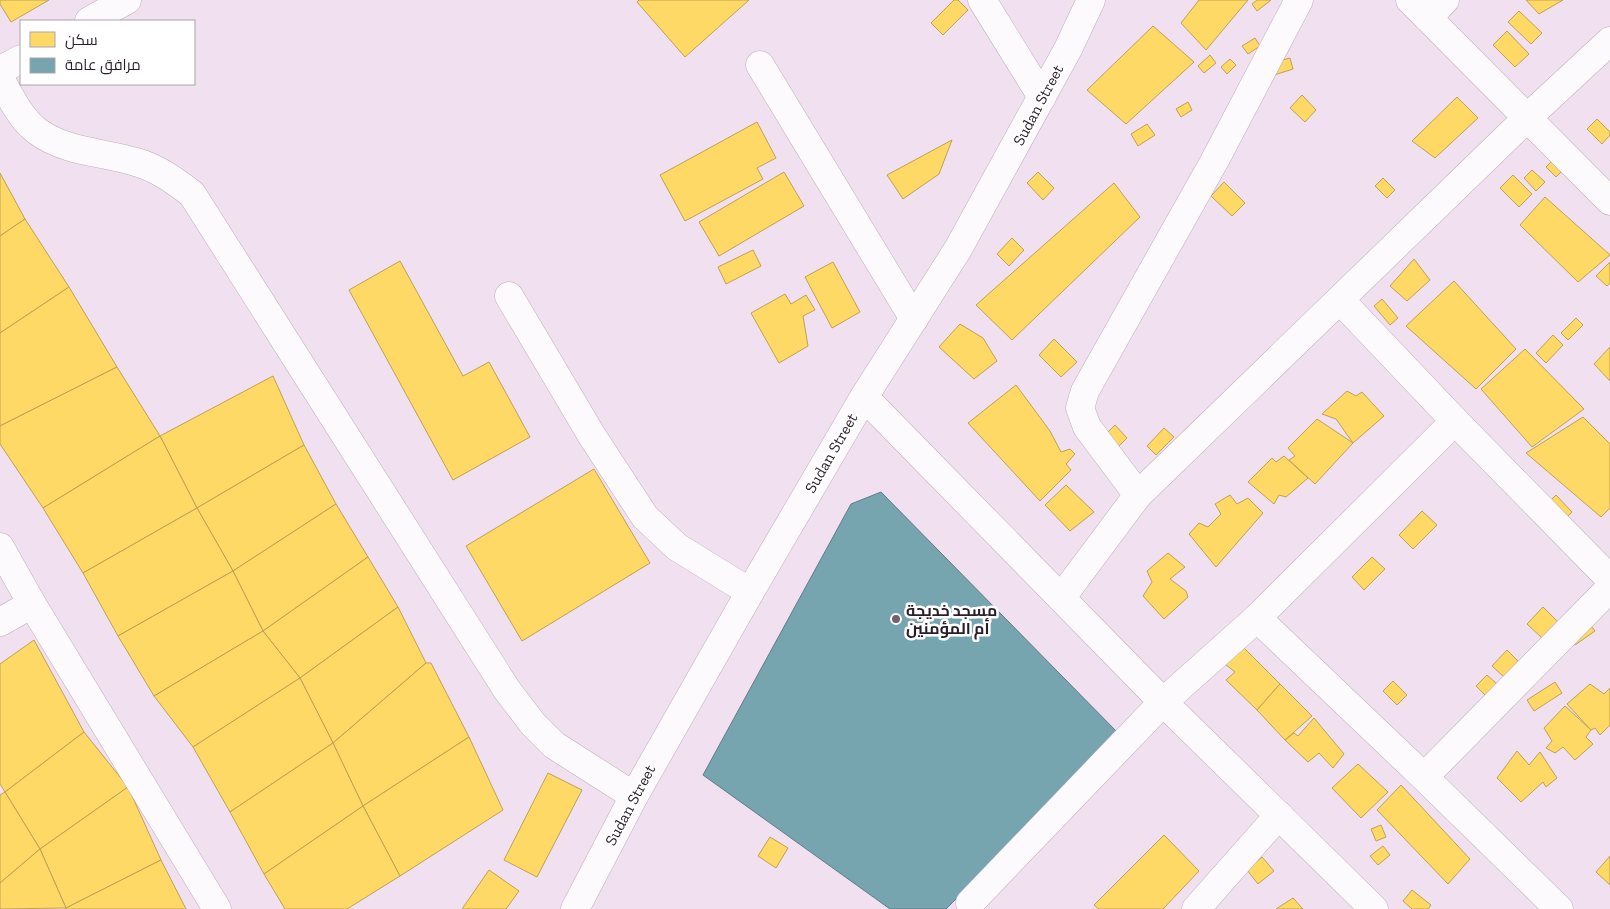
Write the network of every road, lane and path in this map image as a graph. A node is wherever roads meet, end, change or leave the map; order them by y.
1 (127, 0) edge
2 (982, 0) edge
3 (1091, 0) edge
4 (1299, 0) edge
5 (1427, 6) edge
6 (91, 20) edge
7 (1610, 41) edge
8 (20, 59) edge
9 (760, 65) dead end
10 (0, 70) edge
11 (0, 78) edge
12 (1042, 97) junction
13 (1527, 118) junction
14 (1610, 201) edge
15 (509, 296) dead end
16 (1340, 300) junction
17 (914, 319) junction
18 (864, 397) junction
19 (1455, 421) junction
20 (1138, 495) junction
21 (0, 547) edge
22 (1610, 579) edge
23 (1610, 588) edge
24 (750, 592) junction
25 (1061, 598) junction
26 (32, 604) junction
27 (1257, 618) junction
28 (0, 622) edge
29 (1163, 702) junction
30 (1424, 777) junction
31 (634, 796) junction
32 (1279, 815) junction
33 (970, 903) dead end
34 (217, 909) edge
35 (575, 909) edge
36 (1196, 909) edge
37 (1374, 909) edge
38 (1559, 909) edge

1 - 6 street
2 - 12 street
3 - 12 street, Sudan Street
4 - 20 street
5 - 13 street
7 - 13 street
8 - 10 street
9 - 17 street
11 - 31 street
12 - 17 street, Sudan Street
13 - 14 street
13 - 16 street
15 - 24 street
16 - 19 street
16 - 20 street
17 - 18 street, Sudan Street
18 - 24 street, Sudan Street
18 - 25 street
19 - 22 street
19 - 27 street
20 - 25 street
21 - 26 street
23 - 30 street
24 - 31 street, Sudan Street
25 - 29 street
26 - 28 street
26 - 34 street
27 - 29 street
27 - 30 street
29 - 32 street
29 - 33 street
30 - 38 street
31 - 35 street, Sudan Street
32 - 36 street
32 - 37 street

